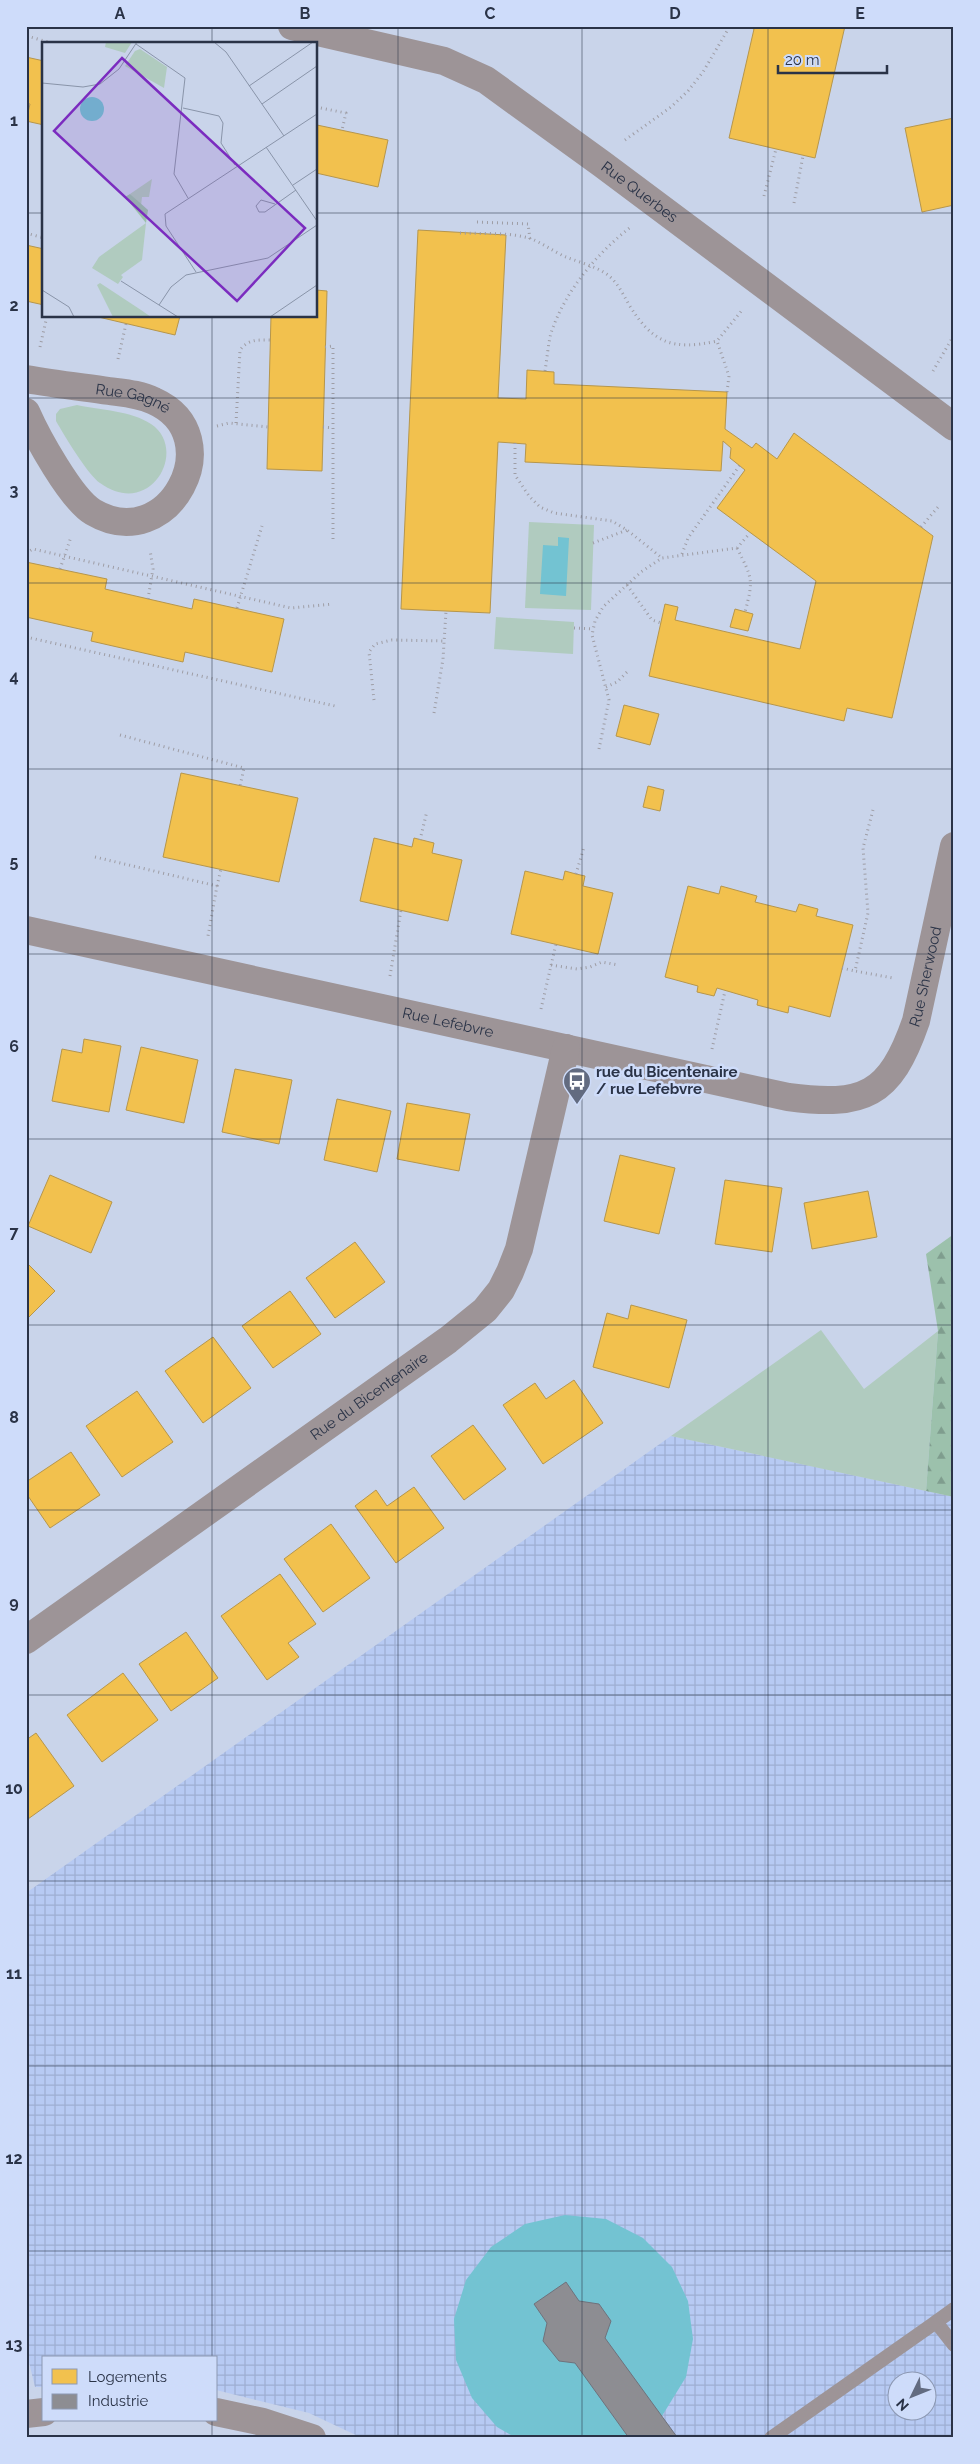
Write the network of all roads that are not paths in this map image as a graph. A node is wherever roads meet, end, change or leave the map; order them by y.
1 (292, 26) edge
2 (26, 380) edge
3 (26, 412) edge
4 (954, 427) edge
5 (954, 846) edge
6 (26, 930) edge
7 (566, 1048) junction
8 (870, 1092) joint
9 (26, 1640) edge
10 (954, 2309) edge
11 (936, 2322) junction
12 (954, 2345) edge
13 (42, 2412) edge
14 (218, 2413) edge
15 (26, 2414) edge
16 (312, 2438) edge
17 (771, 2438) edge

1 - 4 street, Rue Querbes
2 - 3 street, Rue Gagné
5 - 8 street, Rue Sherwood
6 - 7 street, Rue Lefebvre
7 - 8 street, Rue Lefebvre
7 - 9 street, Rue du Bicentenaire
10 - 11 lane
11 - 12 lane
11 - 17 lane
13 - 15 street
14 - 16 street

